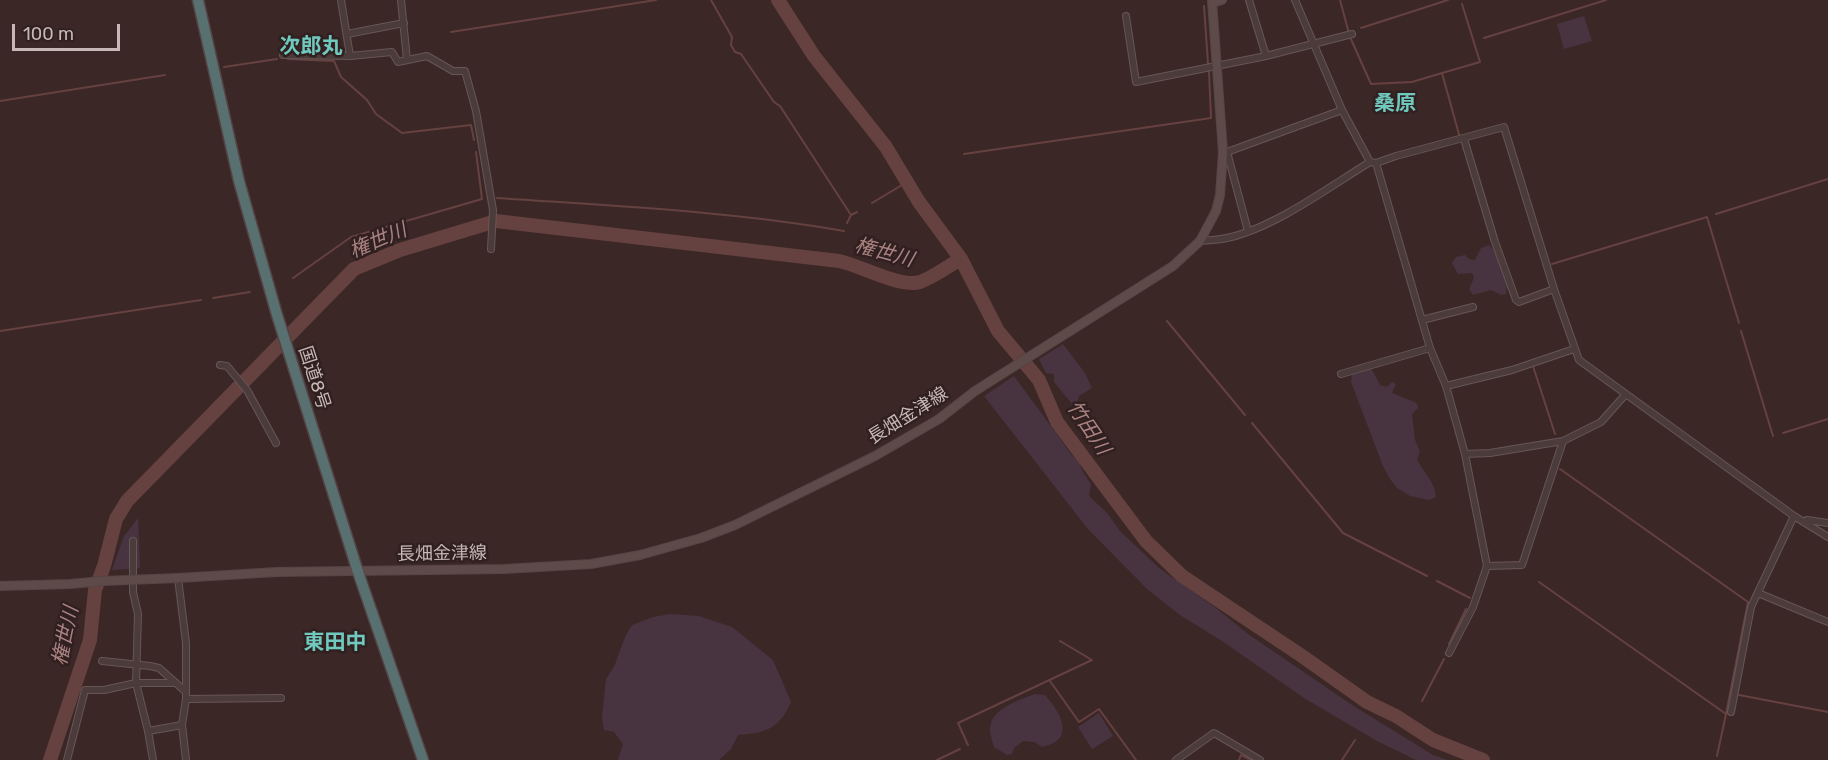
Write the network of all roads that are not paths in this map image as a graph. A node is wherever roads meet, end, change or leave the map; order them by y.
1 (198, 0) edge
2 (341, 0) edge
3 (400, 0) edge
4 (1222, 0) edge
5 (1249, 0) edge
6 (1295, 0) edge
7 (1212, 1) edge
8 (1126, 16) dead end
9 (404, 23) junction
10 (1352, 33) dead end
11 (347, 34) junction
12 (1314, 45) junction
13 (283, 56) dead end
14 (350, 56) junction
15 (1266, 56) junction
16 (407, 60) junction
17 (1215, 67) junction
18 (1342, 110) junction
19 (1464, 139) junction
20 (1225, 152) junction
21 (1373, 162) junction
22 (1248, 231) junction
23 (1200, 241) junction
24 (491, 249) dead end
25 (1554, 289) junction
26 (1473, 307) dead end
27 (1422, 320) junction
28 (1430, 348) junction
29 (1574, 349) junction
30 (220, 365) dead end
31 (1341, 374) dead end
32 (1446, 386) junction
33 (1625, 395) junction
34 (1563, 441) junction
35 (276, 442) dead end
36 (1466, 454) junction
37 (1794, 516) junction
38 (1803, 520) junction
39 (1828, 524) edge
40 (1828, 537) edge
41 (132, 542) dead end
42 (1488, 566) junction
43 (358, 572) junction
44 (178, 578) junction
45 (0, 586) edge
46 (1758, 593) junction
47 (1828, 622) edge
48 (1449, 653) dead end
49 (102, 661) dead end
50 (136, 664) junction
51 (136, 683) junction
52 (176, 683) junction
53 (186, 696) junction
54 (281, 698) dead end
55 (1731, 712) dead end
56 (182, 725) junction
57 (148, 731) junction
58 (68, 760) edge
59 (153, 760) edge
60 (186, 760) edge
61 (423, 760) edge
62 (1176, 760) edge
63 (1260, 760) edge

1 - 43 highway, 国道8号
2 - 11 street
3 - 9 street
4 - 7 main road
5 - 15 street
6 - 12 street
7 - 17 main road, 長畑金津線
8 - 17 street
9 - 11 street
9 - 16 street
10 - 12 street
11 - 14 street
12 - 15 street
12 - 18 street
13 - 14 street
14 - 16 street
15 - 17 street
16 - 24 street
17 - 20 main road, 長畑金津線
18 - 20 street
18 - 21 street
19 - 21 street
19 - 25 street
19 - 25 street
20 - 22 street
20 - 23 main road, 長畑金津線
21 - 22 street
21 - 27 street
22 - 23 street
23 - 43 main road, 長畑金津線
25 - 29 street
26 - 27 street
27 - 28 street
28 - 31 street
28 - 32 street
29 - 32 street
29 - 33 street
30 - 35 street
32 - 36 street
33 - 34 street
33 - 37 street
34 - 36 street
34 - 42 street
36 - 42 street
37 - 38 street
37 - 46 street
38 - 39 street
38 - 40 street
41 - 50 street
42 - 48 street
43 - 44 main road, 長畑金津線
43 - 61 highway, 国道8号
44 - 45 main road, 長畑金津線, bridge
44 - 53 street
46 - 47 street
46 - 55 street
49 - 50 street
50 - 51 street
50 - 52 street
51 - 52 street
51 - 57 street
51 - 58 street
52 - 53 street
53 - 54 street
53 - 56 street
56 - 57 street
56 - 60 street
57 - 59 street
62 - 63 street

